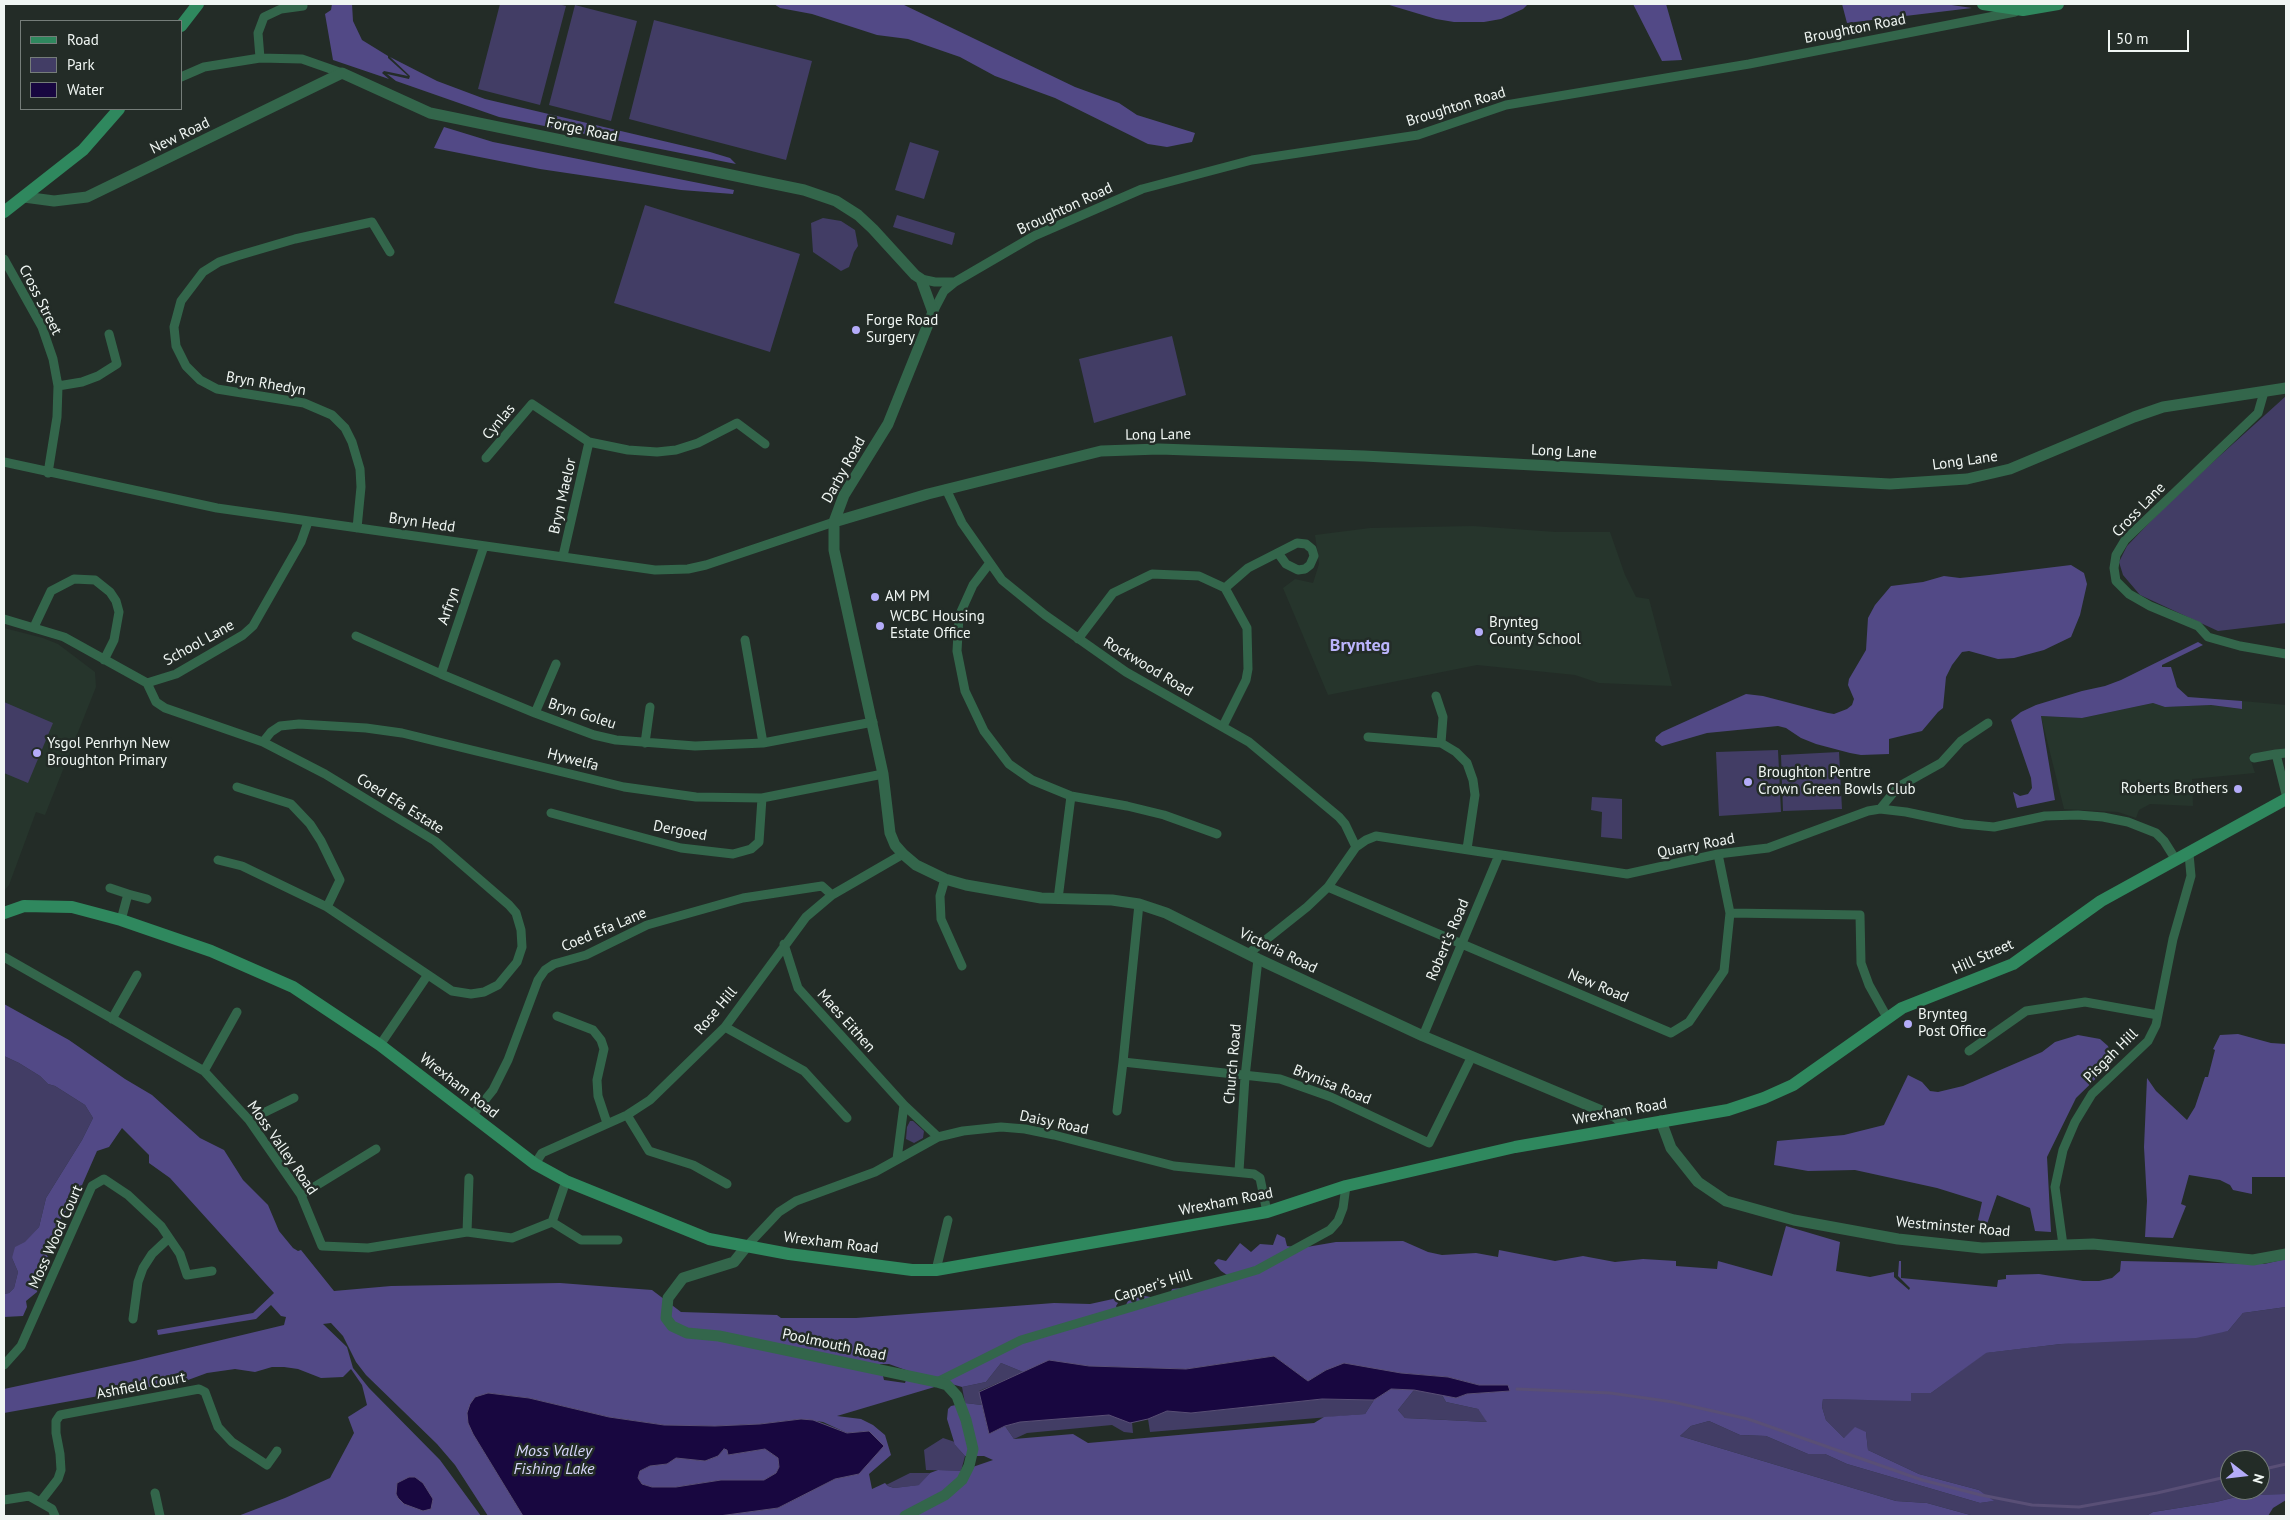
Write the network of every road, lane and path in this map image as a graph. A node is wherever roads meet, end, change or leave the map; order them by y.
1 (198, 4) edge
2 (1983, 4) edge
3 (2058, 4) edge
4 (303, 6) dead end
5 (2023, 10) junction
6 (182, 25) edge
7 (260, 58) junction
8 (342, 73) junction
9 (182, 77) edge
10 (118, 110) edge
11 (24, 197) junction
12 (4, 212) edge
13 (390, 252) dead end
14 (4, 259) edge
15 (921, 279) junction
16 (955, 282) junction
17 (933, 312) junction
18 (109, 334) dead end
19 (58, 386) junction
20 (2286, 388) edge
21 (2264, 392) junction
22 (589, 442) junction
23 (765, 444) dead end
24 (486, 458) dead end
25 (4, 462) edge
26 (48, 473) junction
27 (946, 489) junction
28 (308, 522) junction
29 (834, 522) junction
30 (357, 528) junction
31 (484, 546) junction
32 (1278, 553) dead end
33 (563, 556) junction
34 (989, 564) junction
35 (1225, 588) junction
36 (4, 619) edge
37 (34, 627) junction
38 (356, 636) dead end
39 (1078, 639) junction
40 (745, 640) dead end
41 (2286, 654) edge
42 (104, 660) junction
43 (556, 664) dead end
44 (441, 674) junction
45 (147, 683) junction
46 (1436, 696) dead end
47 (650, 708) dead end
48 (536, 713) junction
49 (873, 722) junction
50 (1988, 723) dead end
51 (1223, 726) junction
52 (1368, 737) dead end
53 (263, 742) junction
54 (645, 743) junction
55 (763, 743) junction
56 (1441, 743) junction
57 (2286, 752) edge
58 (2276, 754) junction
59 (2254, 758) dead end
60 (883, 774) junction
61 (238, 787) dead end
62 (2286, 794) edge
63 (1071, 796) junction
64 (762, 798) junction
65 (2286, 799) edge
66 (1880, 809) junction
67 (551, 813) dead end
68 (1217, 834) dead end
69 (1356, 847) junction
70 (1466, 849) junction
71 (903, 854) junction
72 (1718, 854) junction
73 (2189, 854) junction
74 (1499, 855) junction
75 (218, 860) dead end
76 (2176, 860) junction
77 (945, 879) junction
78 (1328, 887) junction
79 (110, 888) dead end
80 (128, 894) junction
81 (832, 895) junction
82 (1058, 898) junction
83 (147, 899) dead end
84 (1139, 904) junction
85 (327, 908) junction
86 (4, 913) edge
87 (1730, 913) junction
88 (121, 920) junction
89 (784, 944) junction
90 (1461, 944) junction
91 (4, 957) edge
92 (1253, 957) junction
93 (962, 966) dead end
94 (137, 975) dead end
95 (427, 976) junction
96 (237, 1012) dead end
97 (2158, 1015) junction
98 (556, 1016) dead end
99 (112, 1019) junction
100 (1888, 1019) junction
101 (725, 1027) junction
102 (1423, 1036) junction
103 (380, 1045) junction
104 (1969, 1051) dead end
105 (1472, 1056) junction
106 (1123, 1062) junction
107 (204, 1071) junction
108 (1245, 1077) junction
109 (294, 1098) dead end
110 (904, 1105) junction
111 (1728, 1110) joint
112 (1117, 1111) dead end
113 (627, 1115) junction
114 (472, 1116) junction
115 (847, 1118) dead end
116 (249, 1120) junction
117 (1661, 1121) junction
118 (607, 1123) junction
119 (1627, 1128) junction
120 (938, 1137) junction
121 (376, 1149) dead end
122 (898, 1159) junction
123 (535, 1164) junction
124 (1239, 1171) junction
125 (469, 1178) dead end
126 (566, 1181) junction
127 (727, 1184) dead end
128 (1346, 1186) junction
129 (301, 1195) junction
130 (1267, 1212) junction
131 (948, 1220) dead end
132 (552, 1222) junction
133 (467, 1232) junction
134 (168, 1239) junction
135 (618, 1240) dead end
136 (2063, 1245) junction
137 (746, 1248) junction
138 (2286, 1254) edge
139 (936, 1270) junction
140 (212, 1271) dead end
141 (133, 1319) dead end
142 (4, 1365) edge
143 (937, 1382) junction
144 (277, 1450) dead end
145 (155, 1493) dead end
146 (4, 1500) edge
147 (41, 1501) junction
148 (55, 1516) edge
149 (160, 1516) edge
150 (905, 1516) edge

1 - 6 main road
2 - 5 main road
3 - 5 main road
4 - 7 street
5 - 16 street, Broughton Road
7 - 8 street, Forge Road
7 - 9 street, Forge Road
8 - 11 street, New Road
8 - 15 street, Forge Road
10 - 11 main road
11 - 12 main road
13 - 30 street, Bryn Rhedyn
14 - 19 street, Cross Street
15 - 16 street
15 - 17 street, Forge Road
16 - 17 street, Broughton Road
17 - 29 street, Darby Road
18 - 19 street
19 - 26 street, Cross Street
20 - 21 street, Long Lane
21 - 27 street, Long Lane
21 - 41 street, Cross Lane
22 - 23 street
22 - 24 street, Cynlas
22 - 33 street, Bryn Maelor
25 - 26 street, Bryn Hedd
26 - 28 street, Bryn Hedd
27 - 29 street, Long Lane
27 - 34 street, Rockwood Road
28 - 30 street, Bryn Hedd
28 - 45 street, School Lane
29 - 33 street, Bryn Hedd
29 - 49 street, Darby Road
30 - 31 street, Bryn Hedd
31 - 33 street, Bryn Hedd
31 - 44 street, Arfryn
32 - 35 street
34 - 39 street, Rockwood Road
34 - 63 street
35 - 39 street
35 - 51 street
36 - 37 street
37 - 42 street
37 - 42 street
38 - 44 street, Bryn Goleu
39 - 51 street, Rockwood Road
40 - 55 street
42 - 45 street
43 - 48 street
44 - 48 street, Bryn Goleu
45 - 53 street, Coed Efa Estate
46 - 56 street
47 - 54 street
48 - 54 street, Bryn Goleu
49 - 55 street, Bryn Goleu
49 - 60 street, Darby Road
50 - 66 street
51 - 69 street, Rockwood Road
52 - 56 street
53 - 64 street, Hywelfa
53 - 95 street, Coed Efa Estate
54 - 55 street, Bryn Goleu
56 - 70 street
57 - 58 street
58 - 59 street
58 - 62 street
60 - 64 street, Hywelfa
60 - 71 street, Darby Road
61 - 85 street
63 - 68 street
63 - 82 street
64 - 67 street, Dergoed
65 - 73 main road, Hill Street
66 - 72 street, Quarry Road
66 - 76 street, Quarry Road
69 - 70 street, Quarry Road
69 - 78 street
70 - 74 street, Quarry Road
71 - 77 street, Victoria Road
71 - 81 street, Rose Hill
72 - 74 street, Quarry Road
72 - 87 street, New Road
73 - 76 main road, Hill Street
73 - 97 street, Pisgah Hill
74 - 90 street, Robert's Road
75 - 85 street, Coed Efa Estate
76 - 100 main road, Hill Street
77 - 82 street, Victoria Road
77 - 93 street
78 - 90 street, New Road
78 - 92 street
79 - 80 street
80 - 83 street
80 - 88 street
81 - 89 street, Rose Hill
81 - 114 street, Coed Efa Lane
82 - 84 street, Victoria Road
84 - 92 street, Victoria Road
84 - 106 street
85 - 95 street, Coed Efa Estate
86 - 88 main road, Wrexham Road
87 - 90 street, New Road
87 - 100 street
88 - 103 main road, Wrexham Road
89 - 101 street, Rose Hill
89 - 110 street, Maes Eithen
90 - 102 street, Robert's Road
91 - 99 street, Moss Valley Road
92 - 102 street, Victoria Road
92 - 108 street, Church Road
94 - 99 street
95 - 103 street
96 - 107 street
97 - 104 street
97 - 136 street, Pisgah Hill
98 - 118 street
99 - 107 street, Moss Valley Road
100 - 111 main road, Hill Street
101 - 113 street, Rose Hill
101 - 115 street
102 - 105 street, Victoria Road
103 - 114 main road, Wrexham Road
105 - 108 street, Brynisa Road
105 - 119 street, Victoria Road
106 - 108 street, Brynisa Road
106 - 112 street
107 - 116 street, Moss Valley Road
108 - 124 street, Church Road
109 - 116 street
110 - 120 street, Maes Eithen
110 - 122 street
111 - 117 main road, Wrexham Road
113 - 118 street, Rose Hill
113 - 127 street
114 - 123 main road, Wrexham Road
116 - 129 street, Moss Valley Road
117 - 119 main road, Wrexham Road
117 - 136 street, Westminster Road
118 - 123 street, Rose Hill
119 - 128 main road, Wrexham Road
120 - 122 street, Daisy Road
120 - 124 street, Daisy Road
121 - 129 street
122 - 137 street, Daisy Road
123 - 126 main road, Wrexham Road
124 - 130 street, Daisy Road
125 - 133 street
126 - 132 street
126 - 137 main road, Wrexham Road
128 - 130 main road, Wrexham Road
128 - 143 street, Capper's Hill
129 - 133 street, Moss Valley Road
130 - 139 main road, Wrexham Road
131 - 139 street
132 - 133 street, Moss Valley Road
132 - 135 street
134 - 140 street, Moss Wood Court
134 - 141 street
134 - 142 street, Moss Wood Court
136 - 138 street, Westminster Road
137 - 139 main road, Wrexham Road
137 - 143 street, Poolmouth Road
143 - 150 street, Poolmouth Road
144 - 147 street, Ashfield Court
145 - 149 street
146 - 147 street
147 - 148 street

